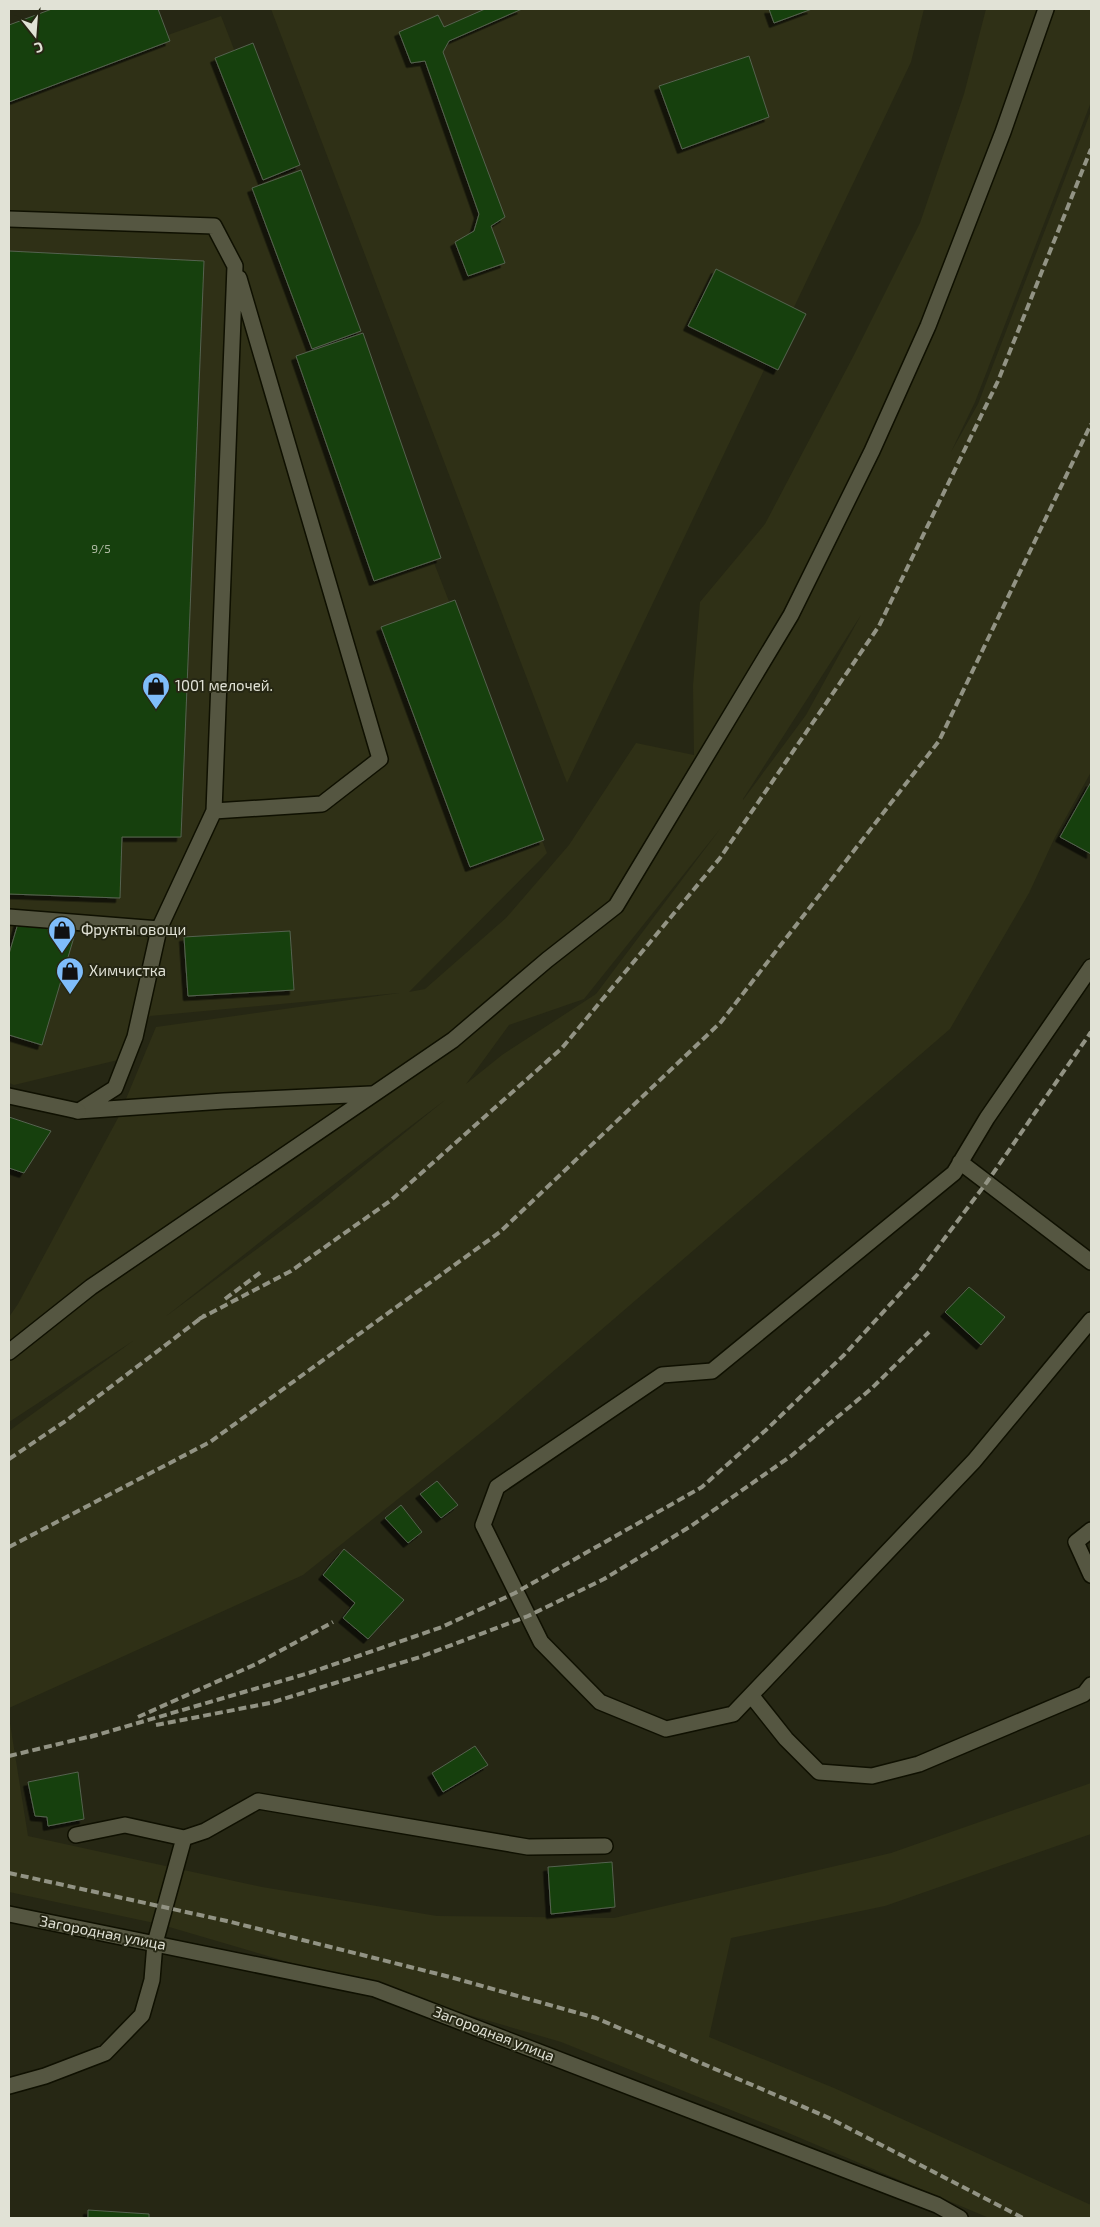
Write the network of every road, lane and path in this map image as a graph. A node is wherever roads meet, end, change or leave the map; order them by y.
1 (1046, 9) edge
2 (9, 220) edge
3 (235, 266) junction
4 (214, 811) junction
5 (9, 916) edge
6 (159, 929) junction
7 (1091, 968) edge
8 (373, 1094) junction
9 (9, 1096) edge
10 (78, 1111) junction
11 (960, 1162) junction
12 (1091, 1262) edge
13 (1091, 1320) edge
14 (9, 1352) edge
15 (1091, 1530) edge
16 (1091, 1576) edge
17 (1091, 1685) edge
18 (751, 1695) junction
19 (76, 1835) dead end
20 (184, 1838) junction
21 (605, 1846) dead end
22 (9, 1914) edge
23 (155, 1943) junction
24 (9, 2086) edge
25 (960, 2218) edge

1 - 8 street
2 - 3 street
3 - 4 street
3 - 4 street
4 - 6 street
5 - 6 street
6 - 10 street
7 - 11 street
8 - 10 street
8 - 14 street
9 - 10 street
11 - 12 street
11 - 18 street
13 - 18 street
15 - 16 street
17 - 18 street
19 - 20 street
20 - 21 street
20 - 23 street
22 - 23 street, Загородная улица
23 - 24 street
23 - 25 street, Загородная улица

